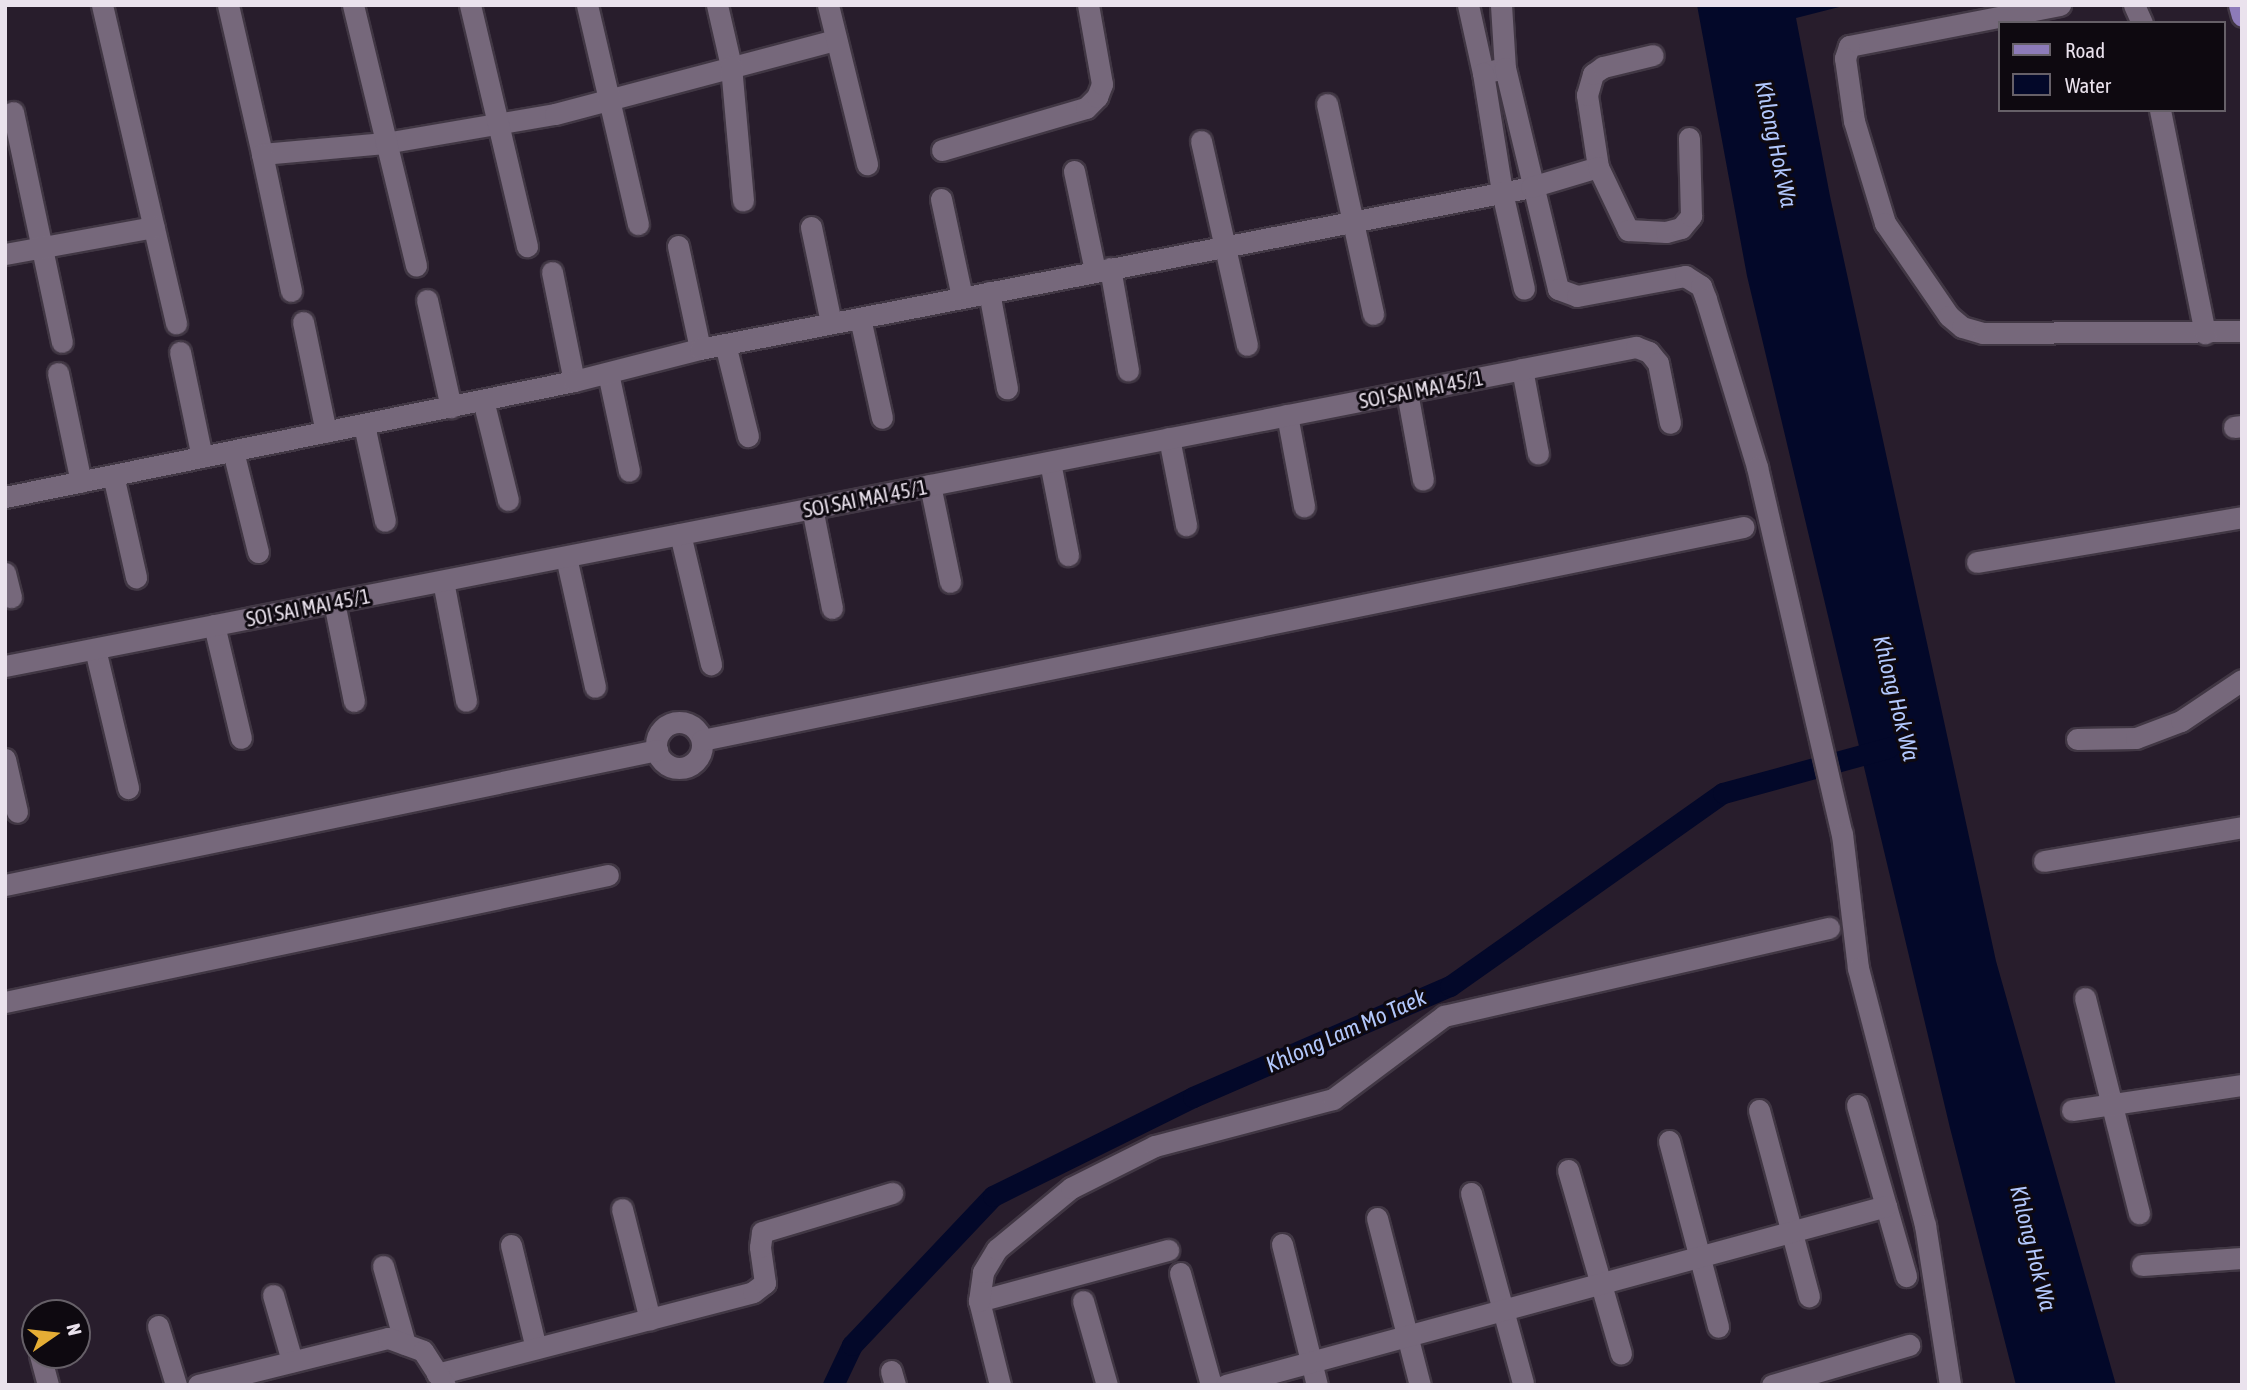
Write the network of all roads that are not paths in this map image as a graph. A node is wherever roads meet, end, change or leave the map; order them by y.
1 (102, 5) edge
2 (228, 5) edge
3 (353, 5) edge
4 (470, 5) edge
5 (587, 5) edge
6 (717, 5) edge
7 (828, 5) edge
8 (1088, 5) edge
9 (1468, 5) edge
10 (1501, 5) edge
11 (2060, 5) edge
12 (2134, 5) edge
13 (2239, 5) edge
14 (2242, 16) edge
15 (2141, 21) edge
16 (836, 40) junction
17 (1653, 55) dead end
18 (731, 66) junction
19 (1505, 68) junction
20 (1483, 73) junction
21 (609, 101) junction
22 (1327, 104) dead end
23 (13, 112) dead end
24 (2160, 112) edge
25 (496, 125) junction
26 (1689, 138) dead end
27 (1201, 141) dead end
28 (385, 143) junction
29 (942, 150) dead end
30 (262, 155) junction
31 (867, 164) dead end
32 (1598, 167) junction
33 (1074, 171) dead end
34 (1531, 187) junction
35 (1502, 192) junction
36 (941, 198) dead end
37 (743, 200) dead end
38 (1354, 220) junction
39 (638, 224) dead end
40 (154, 227) junction
41 (811, 227) dead end
42 (1225, 244) junction
43 (41, 246) junction
44 (527, 246) dead end
45 (678, 246) dead end
46 (5, 254) edge
47 (416, 266) dead end
48 (1102, 269) junction
49 (552, 272) dead end
50 (1524, 289) dead end
51 (291, 291) dead end
52 (989, 292) junction
53 (962, 297) junction
54 (427, 300) dead end
55 (1373, 314) dead end
56 (860, 318) junction
57 (303, 322) dead end
58 (831, 323) junction
59 (176, 324) dead end
60 (2242, 331) edge
61 (2205, 334) junction
62 (62, 342) dead end
63 (725, 344) junction
64 (1247, 345) dead end
65 (700, 349) junction
66 (180, 352) dead end
67 (1522, 369) junction
68 (1128, 370) dead end
69 (58, 373) dead end
70 (608, 373) junction
71 (574, 381) junction
72 (1007, 388) dead end
73 (1407, 392) junction
74 (483, 400) junction
75 (452, 407) junction
76 (1287, 415) junction
77 (882, 418) dead end
78 (1670, 423) dead end
79 (364, 425) junction
80 (326, 432) junction
81 (748, 436) dead end
82 (1170, 438) junction
83 (233, 451) junction
84 (1538, 453) dead end
85 (202, 457) junction
86 (1050, 461) junction
87 (629, 471) dead end
88 (113, 475) junction
89 (1423, 480) dead end
90 (81, 482) junction
91 (929, 485) junction
92 (5, 497) edge
93 (508, 500) dead end
94 (1304, 506) dead end
95 (812, 508) junction
96 (2242, 517) edge
97 (385, 521) dead end
98 (1186, 525) dead end
99 (1743, 527) dead end
100 (680, 534) junction
101 (258, 552) dead end
102 (1068, 555) dead end
103 (566, 557) junction
104 (1977, 562) dead end
105 (5, 573) edge
106 (136, 577) dead end
107 (443, 581) junction
108 (950, 582) dead end
109 (11, 597) dead end
110 (334, 602) junction
111 (832, 608) dead end
112 (214, 625) junction
113 (96, 649) junction
114 (711, 664) dead end
115 (5, 666) edge
116 (2242, 680) edge
117 (595, 687) dead end
118 (354, 701) dead end
119 (466, 701) dead end
120 (241, 738) dead end
121 (2077, 739) dead end
122 (702, 740) junction
123 (657, 750) junction
124 (5, 759) edge
125 (128, 789) dead end
126 (17, 812) dead end
127 (2242, 827) edge
128 (2044, 861) dead end
129 (608, 875) dead end
130 (5, 885) edge
131 (1829, 928) dead end
132 (2085, 998) dead end
133 (5, 1002) edge
134 (2242, 1085) edge
135 (2111, 1102) junction
136 (1857, 1105) dead end
137 (1759, 1110) dead end
138 (2073, 1110) dead end
139 (1669, 1140) dead end
140 (1568, 1170) dead end
141 (892, 1193) dead end
142 (1471, 1193) dead end
143 (1886, 1206) junction
144 (622, 1209) dead end
145 (2138, 1213) dead end
146 (1377, 1218) dead end
147 (1792, 1230) junction
148 (1282, 1244) dead end
149 (511, 1245) dead end
150 (1168, 1250) dead end
151 (1699, 1256) junction
152 (2242, 1258) edge
153 (2142, 1265) dead end
154 (383, 1266) dead end
155 (1180, 1273) dead end
156 (1906, 1276) dead end
157 (1600, 1283) junction
158 (273, 1295) dead end
159 (1809, 1296) dead end
160 (979, 1301) junction
161 (1083, 1301) dead end
162 (1503, 1310) junction
163 (650, 1320) junction
164 (158, 1326) dead end
165 (1718, 1327) dead end
166 (1407, 1335) junction
167 (405, 1344) junction
168 (1909, 1345) dead end
169 (536, 1348) junction
170 (1621, 1354) dead end
171 (292, 1362) junction
172 (1311, 1362) junction
173 (441, 1379) edge
174 (1522, 1383) dead end
175 (176, 1385) edge
176 (198, 1385) edge
177 (1000, 1385) edge
178 (1107, 1385) edge
179 (1211, 1385) edge
180 (1226, 1385) edge
181 (1317, 1385) edge
182 (1420, 1385) edge
183 (1772, 1385) edge
184 (1950, 1385) edge

1 - 40 street
2 - 30 street
3 - 28 street
4 - 25 street
5 - 21 street
6 - 18 street
7 - 16 street
8 - 29 street
9 - 20 street
10 - 19 street
11 - 61 street
12 - 15 street
13 - 14 main road
16 - 18 street
16 - 31 street
17 - 32 street
18 - 21 street
18 - 37 street
19 - 20 street
19 - 34 street
20 - 35 street
21 - 25 street
21 - 39 street
22 - 38 street
23 - 43 street
24 - 61 street
25 - 28 street
25 - 44 street
26 - 32 street
27 - 42 street
28 - 30 street
28 - 47 street
30 - 51 street
32 - 34 street
33 - 48 street
34 - 35 street
34 - 184 street
35 - 38 street
35 - 50 street
36 - 53 street
38 - 42 street
38 - 55 street
40 - 43 street
40 - 59 street
41 - 58 street
42 - 48 street
42 - 64 street
43 - 46 street
43 - 62 street
45 - 65 street
48 - 52 street
48 - 68 street
49 - 71 street
52 - 53 street
52 - 72 street
53 - 56 street
54 - 75 street
56 - 58 street
56 - 77 street
57 - 80 street
58 - 63 street
60 - 61 street
63 - 65 street
63 - 81 street
65 - 70 street
66 - 85 street
67 - 73 street, SOI SAI MAI 45/1
67 - 78 street, SOI SAI MAI 45/1
67 - 84 street
69 - 90 street
70 - 71 street
70 - 87 street
71 - 74 street
73 - 76 street, SOI SAI MAI 45/1
73 - 89 street
74 - 75 street
74 - 93 street
75 - 79 street
76 - 82 street, SOI SAI MAI 45/1
76 - 94 street
79 - 80 street
79 - 97 street
80 - 83 street
82 - 86 street, SOI SAI MAI 45/1
82 - 98 street
83 - 85 street
83 - 101 street
85 - 88 street
86 - 91 street, SOI SAI MAI 45/1
86 - 102 street
88 - 90 street
88 - 106 street
90 - 92 street
91 - 95 street, SOI SAI MAI 45/1
91 - 108 street
95 - 100 street, SOI SAI MAI 45/1
95 - 111 street
96 - 104 street
99 - 122 street
100 - 103 street, SOI SAI MAI 45/1
100 - 114 street
103 - 107 street, SOI SAI MAI 45/1
103 - 117 street
105 - 109 street
107 - 110 street, SOI SAI MAI 45/1
107 - 119 street
110 - 112 street, SOI SAI MAI 45/1
110 - 118 street
112 - 113 street, SOI SAI MAI 45/1
112 - 120 street
113 - 115 street, SOI SAI MAI 45/1
113 - 125 street
116 - 121 street
122 - 123 street
122 - 123 street
123 - 130 street
124 - 126 street
127 - 128 street
129 - 133 street
131 - 160 street
132 - 135 street
134 - 135 street
135 - 138 street
135 - 145 street
136 - 143 street
137 - 147 street
139 - 151 street
140 - 157 street
141 - 163 street
142 - 162 street
143 - 147 street
143 - 156 street
144 - 163 street
146 - 166 street
147 - 151 street
147 - 159 street
148 - 172 street
149 - 169 street
150 - 160 street
151 - 157 street
151 - 165 street
152 - 153 street
154 - 167 street
155 - 179 street
157 - 162 street
157 - 170 street
158 - 171 street
160 - 177 street
161 - 178 street
162 - 166 street
162 - 174 street
163 - 169 street
164 - 175 street
166 - 172 street
166 - 182 street
167 - 171 street
167 - 173 street
168 - 183 street
169 - 173 street
171 - 176 street
172 - 180 street
172 - 181 street

